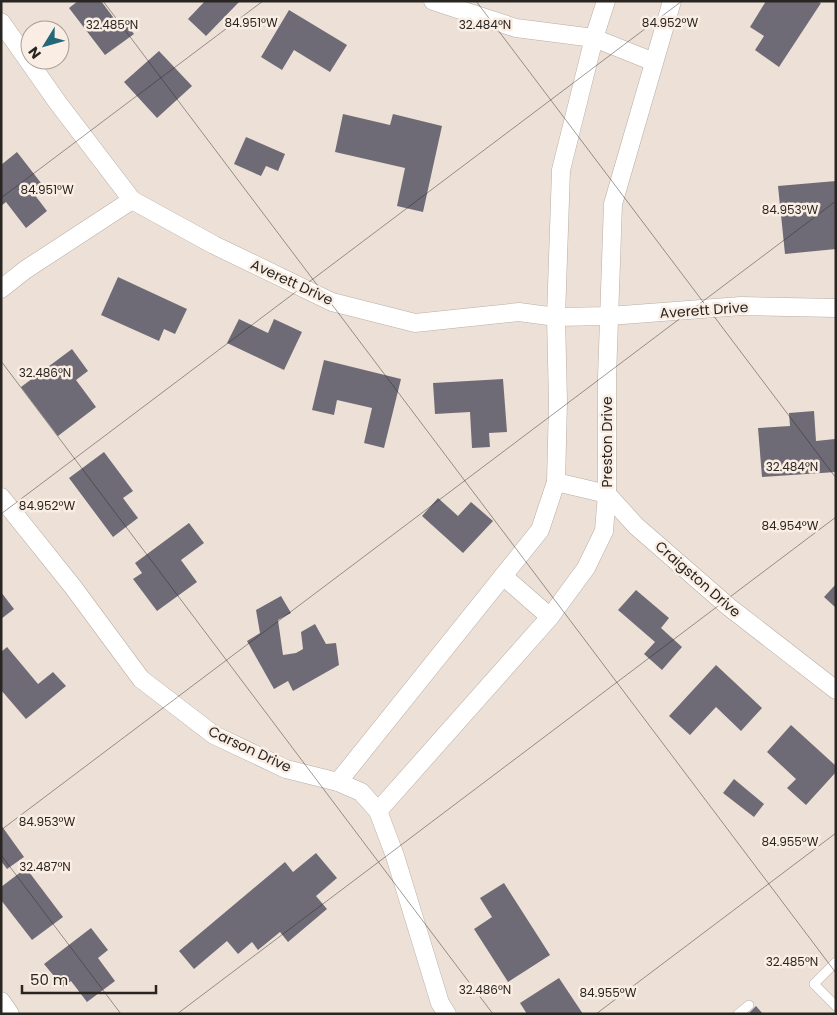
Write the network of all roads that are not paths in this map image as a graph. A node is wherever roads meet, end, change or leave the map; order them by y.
1 (433, 1) edge
2 (606, 1) edge
3 (672, 1) edge
4 (1, 22) edge
5 (594, 38) junction
6 (654, 62) junction
7 (132, 200) junction
8 (1, 289) edge
9 (836, 308) edge
10 (609, 316) junction
11 (556, 317) junction
12 (556, 482) junction
13 (607, 494) junction
14 (1, 496) edge
15 (503, 576) junction
16 (550, 617) junction
17 (836, 690) edge
18 (338, 782) junction
19 (378, 810) junction
20 (836, 962) edge
21 (1, 1001) edge
22 (749, 1005) dead end
23 (836, 1006) edge
24 (10, 1014) edge
25 (447, 1014) edge
26 (738, 1014) edge

1 - 5 street
2 - 5 street
3 - 6 street, Preston Drive
4 - 7 street, Averett Drive
5 - 6 street
5 - 11 street
6 - 10 street, Preston Drive
7 - 8 street
7 - 11 street, Averett Drive
9 - 10 street, Averett Drive
10 - 11 street, Averett Drive
10 - 13 street, Preston Drive
11 - 12 street
12 - 13 street
12 - 15 street
13 - 16 street, Preston Drive
13 - 17 street, Craigston Drive
14 - 18 street, Carson Drive
15 - 16 street
15 - 18 street
16 - 19 street, Preston Drive
18 - 19 street, Carson Drive
19 - 25 street, Carson Drive
20 - 23 lane
21 - 24 street
22 - 26 lane

